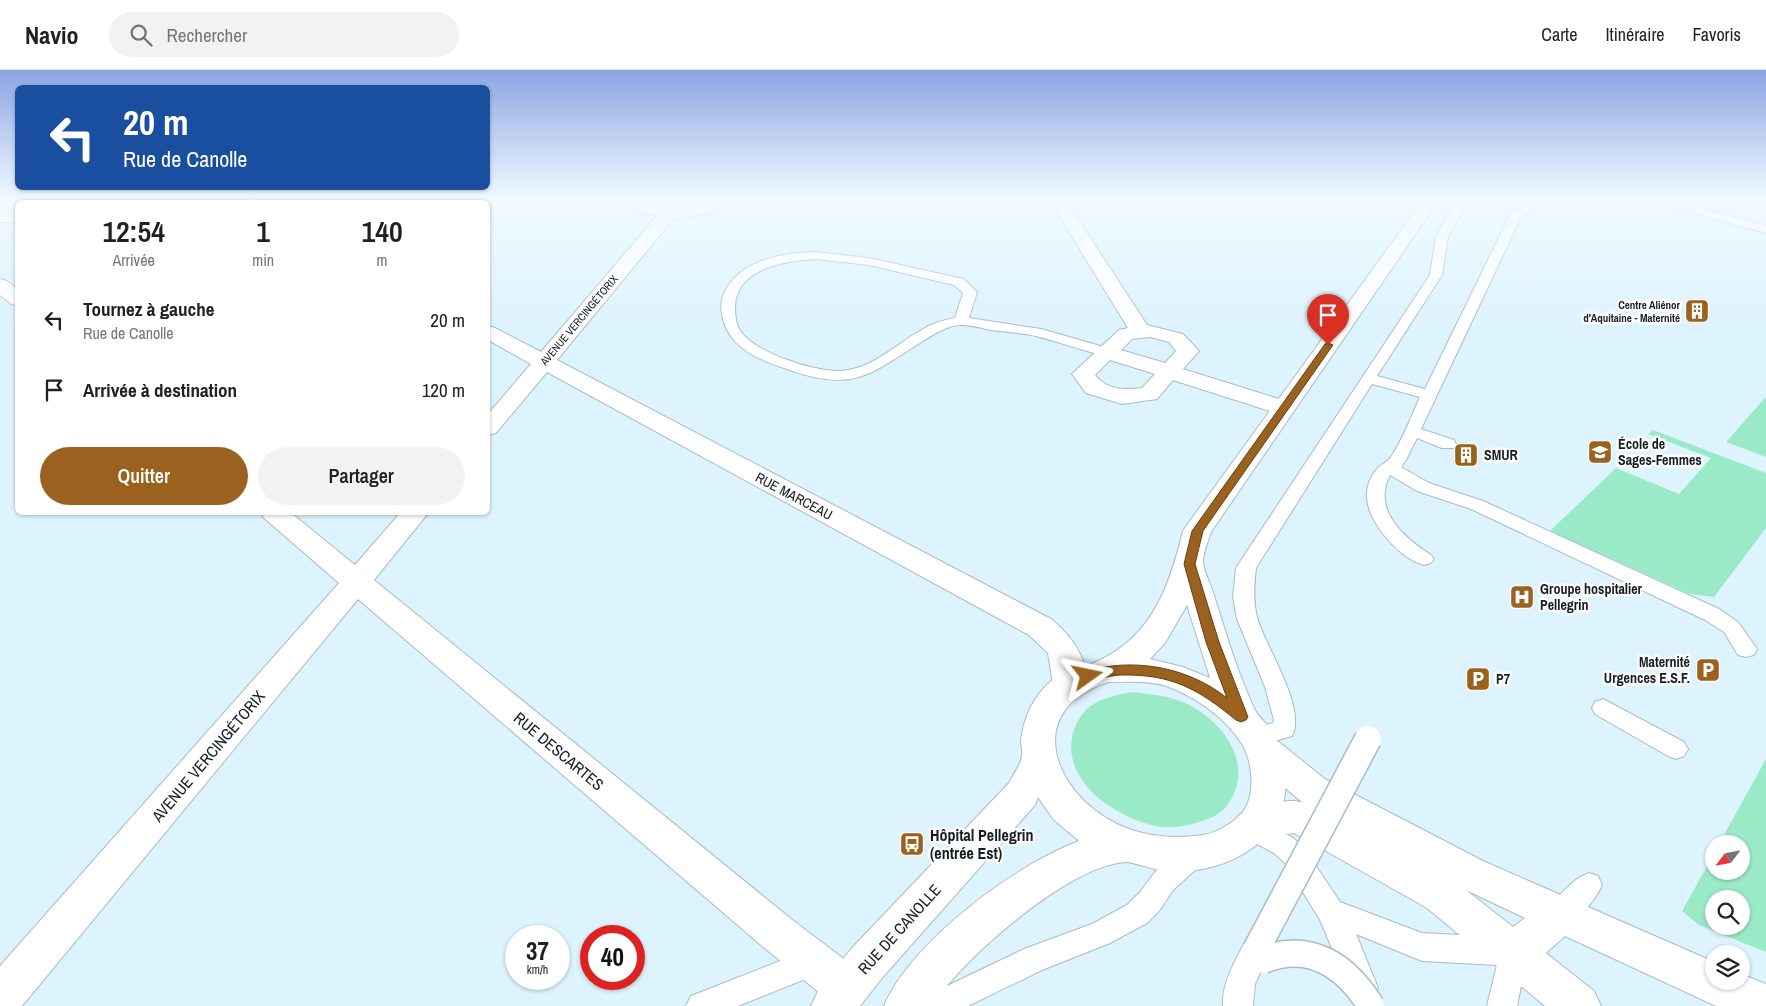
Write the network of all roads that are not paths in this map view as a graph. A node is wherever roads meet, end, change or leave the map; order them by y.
1 (644, 243) edge
2 (1085, 243) edge
3 (1401, 243) edge
4 (1441, 243) edge
5 (1503, 243) edge
6 (0, 285) edge
7 (15, 298) edge
8 (961, 321) junction
9 (1141, 332) junction
10 (490, 333) edge
11 (1106, 352) junction
12 (544, 362) junction
13 (1169, 372) junction
14 (1368, 378) junction
15 (1429, 395) junction
16 (1284, 408) junction
17 (490, 426) edge
18 (1412, 431) junction
19 (1448, 444) dead end
20 (1389, 467) junction
21 (277, 515) edge
22 (413, 515) edge
23 (1424, 559) dead end
24 (1189, 564) junction
25 (357, 582) junction
26 (1746, 649) dead end
27 (1110, 670) junction
28 (1069, 685) junction
29 (1603, 708) dead end
30 (1253, 734) junction
31 (1368, 739) dead end
32 (1676, 749) dead end
33 (1039, 758) junction
34 (1251, 828) junction
35 (1124, 846) junction
36 (1195, 854) junction
37 (1589, 885) dead end
38 (1330, 911) junction
39 (1561, 915) junction
40 (1514, 952) junction
41 (813, 962) junction
42 (840, 997) edge
43 (0, 999) edge
44 (700, 1006) edge
45 (906, 1006) edge
46 (936, 1006) edge
47 (1240, 1006) edge
48 (1370, 1006) edge
49 (1502, 1006) edge
50 (1579, 1006) edge
51 (1765, 1006) edge

1 - 12 street, AVENUE VERCINGÉTORIX
2 - 9 street
3 - 16 street
4 - 14 lane
5 - 15 lane
6 - 7 street
8 - 8 lane
8 - 11 lane
9 - 11 street
9 - 13 street
10 - 12 street, RUE MARCEAU
11 - 13 street
11 - 13 street
12 - 17 street, AVENUE VERCINGÉTORIX
12 - 28 street, RUE MARCEAU
13 - 16 street
14 - 15 lane
14 - 30 lane
15 - 18 lane
16 - 24 street
18 - 19 lane
18 - 20 lane
20 - 23 lane
20 - 26 lane
21 - 25 street, RUE DESCARTES
22 - 25 street, AVENUE VERCINGÉTORIX
24 - 27 street
24 - 30 street
25 - 41 street, RUE DESCARTES
25 - 43 street, AVENUE VERCINGÉTORIX
27 - 28 street
27 - 30 street
28 - 33 street
29 - 32 lane
30 - 34 street
30 - 39 street
31 - 47 lane, bridge
33 - 35 street
33 - 42 street, RUE DE CANOLLE
34 - 36 street
34 - 38 lane
34 - 40 street
35 - 36 street
35 - 45 street
36 - 46 lane
37 - 39 lane
38 - 40 lane
38 - 48 lane
39 - 40 street
39 - 51 street
40 - 49 lane
40 - 50 street
41 - 42 street, RUE DESCARTES
41 - 44 lane
47 - 48 lane, bridge

